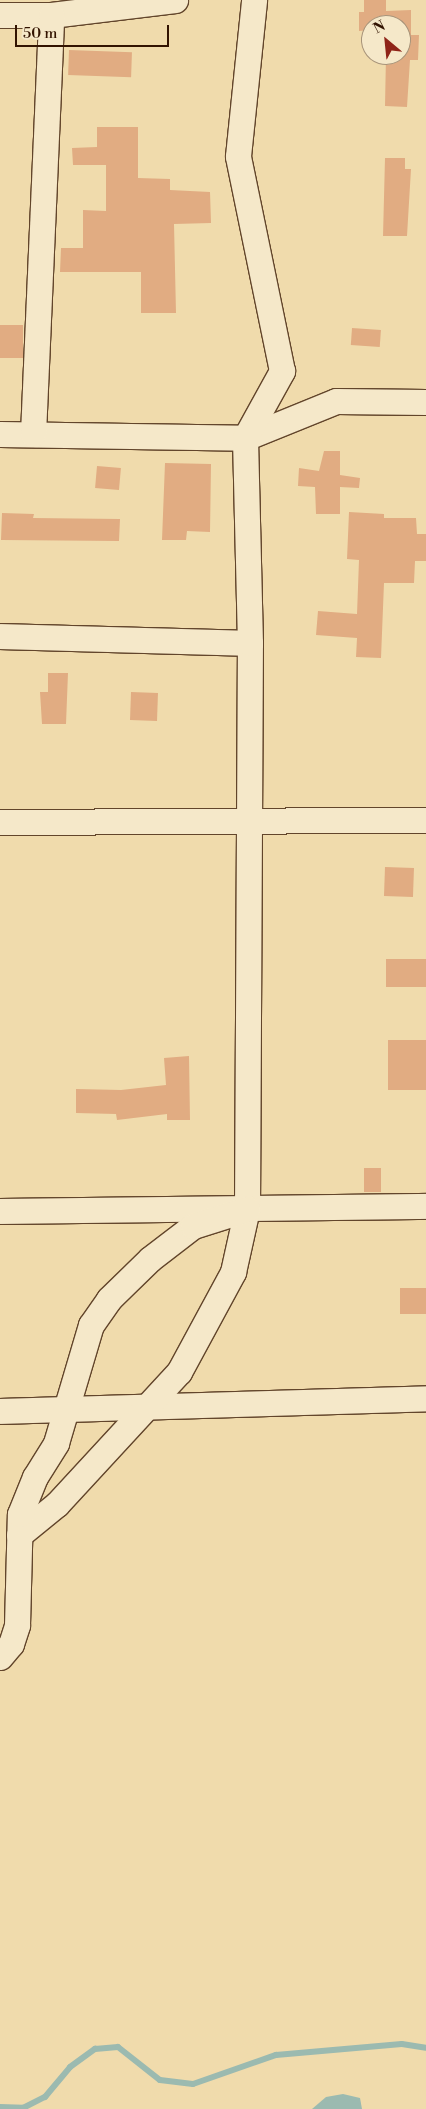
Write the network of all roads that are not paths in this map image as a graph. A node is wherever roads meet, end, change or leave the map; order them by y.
1 (175, 0) edge
2 (254, 0) edge
3 (0, 15) edge
4 (51, 15) junction
5 (426, 402) edge
6 (0, 434) edge
7 (34, 434) junction
8 (245, 438) junction
9 (0, 636) edge
10 (250, 642) junction
11 (426, 820) edge
12 (0, 822) edge
13 (250, 822) junction
14 (426, 1206) edge
15 (247, 1209) junction
16 (0, 1211) edge
17 (426, 1398) edge
18 (148, 1406) junction
19 (68, 1409) junction
20 (0, 1411) edge
21 (19, 1535) junction
22 (0, 1657) edge

1 - 4 street
2 - 8 street
3 - 4 street
4 - 7 street
5 - 8 street
6 - 7 street
7 - 8 street
8 - 10 street
9 - 10 street
10 - 13 street
11 - 13 street
12 - 13 street
13 - 15 street
14 - 15 street
15 - 16 street
15 - 18 street
15 - 19 street
17 - 18 street
18 - 19 street
18 - 21 street
19 - 20 street
19 - 21 street
21 - 22 street

